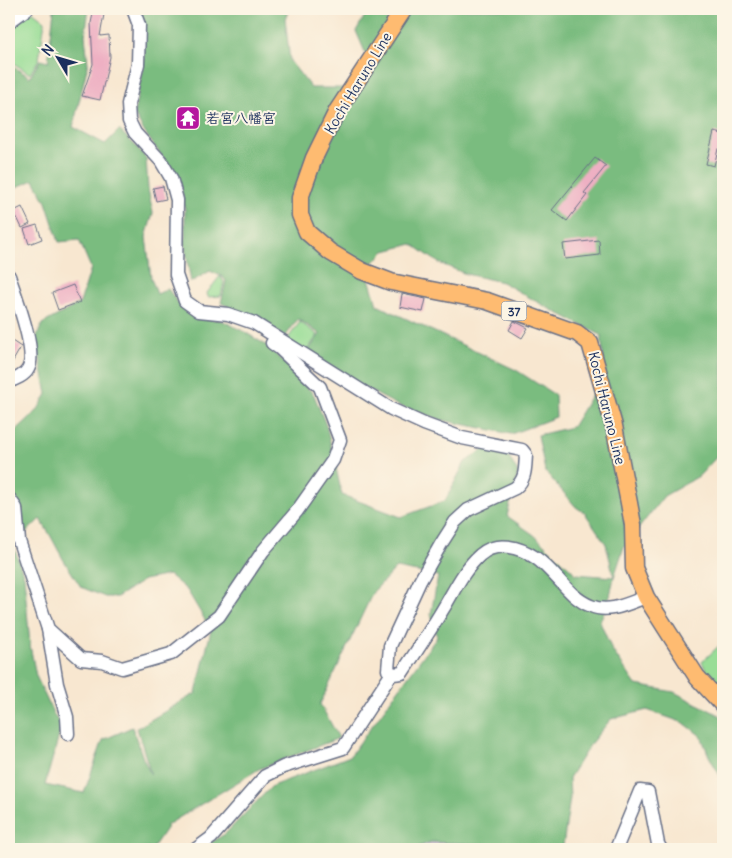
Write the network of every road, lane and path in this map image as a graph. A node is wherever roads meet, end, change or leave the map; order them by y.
1 (27, 9) edge
2 (133, 9) edge
3 (404, 9) edge
4 (9, 22) edge
5 (9, 276) edge
6 (228, 314) junction
7 (9, 381) edge
8 (9, 498) edge
9 (646, 597) junction
10 (48, 629) junction
11 (392, 673) junction
12 (723, 705) edge
13 (68, 734) dead end
14 (196, 849) edge
15 (616, 849) edge
16 (661, 849) edge

1 - 4 street
2 - 6 street
3 - 9 main road, Kochi Haruno Line / 37
5 - 7 street
6 - 10 street
6 - 11 street
8 - 10 street
9 - 11 street
9 - 12 main road, Kochi Haruno Line / 37
10 - 13 street
11 - 14 street
15 - 16 street

